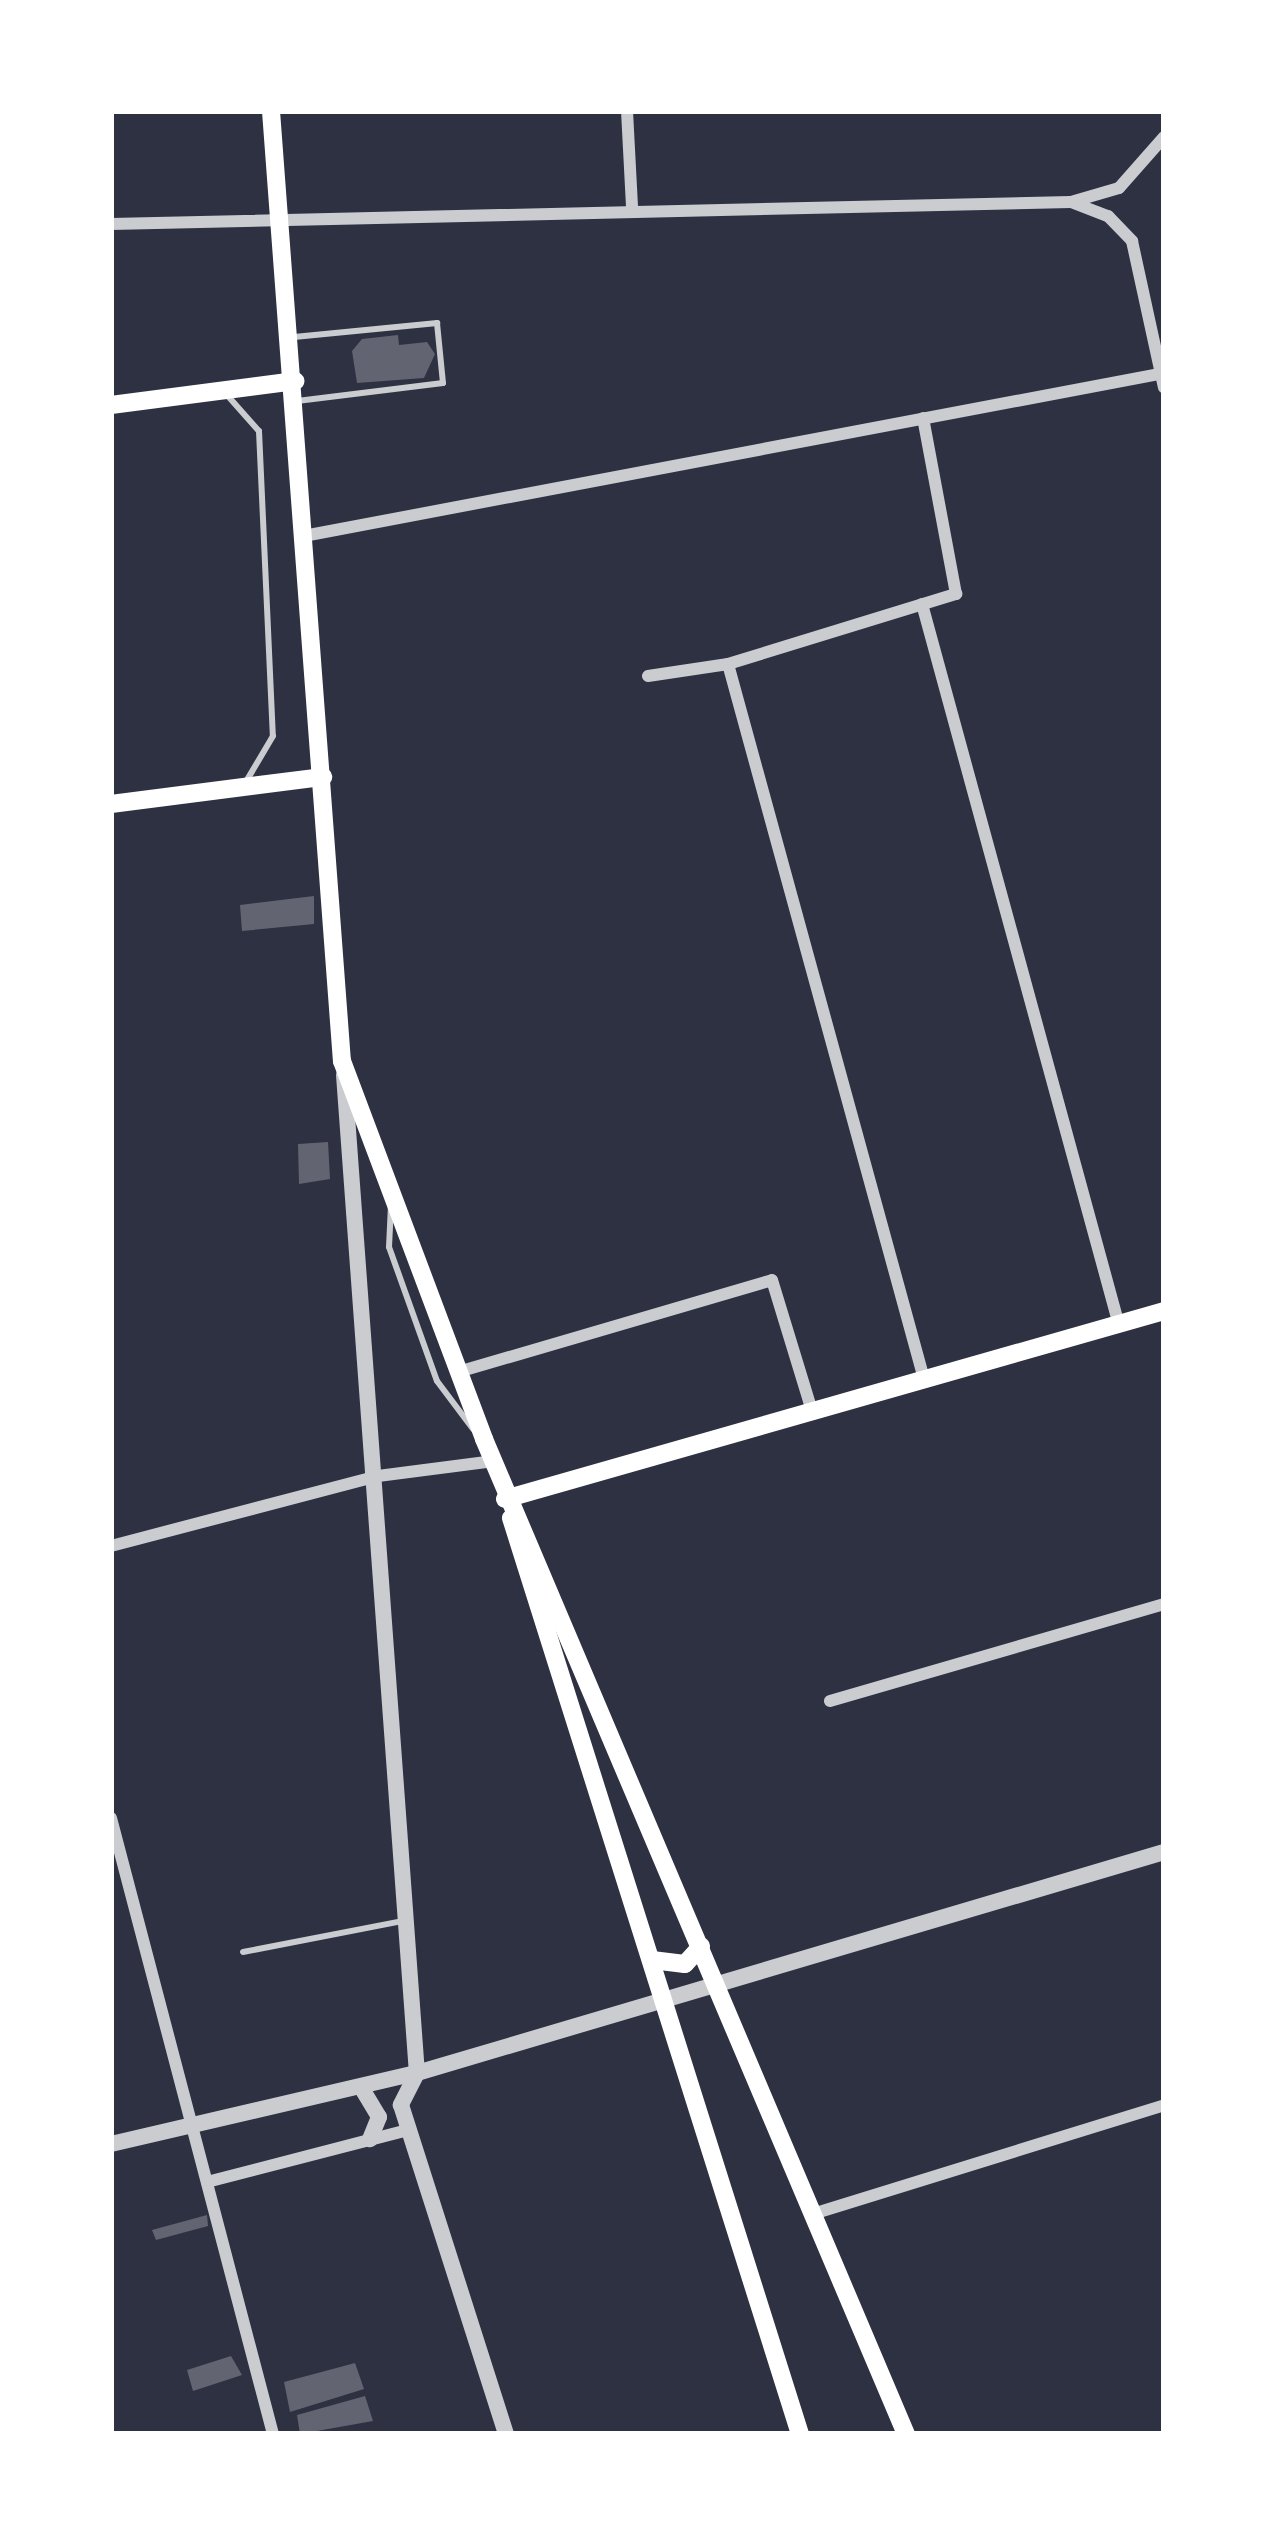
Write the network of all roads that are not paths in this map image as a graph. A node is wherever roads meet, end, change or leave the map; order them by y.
1 (271, 111) edge
2 (627, 111) edge
3 (1164, 137) edge
4 (1071, 202) junction
5 (632, 206) junction
6 (281, 219) junction
7 (111, 224) edge
8 (291, 338) junction
9 (1162, 373) edge
10 (295, 381) junction
11 (1164, 388) edge
12 (219, 390) junction
13 (297, 401) junction
14 (111, 405) edge
15 (923, 418) junction
16 (308, 535) junction
17 (922, 604) junction
18 (728, 664) junction
19 (648, 676) dead end
20 (322, 777) junction
21 (236, 791) junction
22 (111, 804) edge
23 (342, 1061) junction
24 (392, 1196) junction
25 (1164, 1311) edge
26 (1119, 1325) junction
27 (458, 1372) junction
28 (924, 1379) junction
29 (813, 1415) junction
30 (484, 1439) junction
31 (494, 1461) junction
32 (378, 1476) junction
33 (507, 1494) junction
34 (111, 1546) edge
35 (1164, 1604) edge
36 (830, 1701) dead end
37 (111, 1818) edge
38 (1164, 1852) edge
39 (412, 1919) junction
40 (701, 1946) junction
41 (243, 1952) dead end
42 (652, 1960) junction
43 (717, 1986) junction
44 (662, 2000) junction
45 (417, 2074) junction
46 (362, 2087) junction
47 (1164, 2104) edge
48 (192, 2128) junction
49 (408, 2130) junction
50 (370, 2140) junction
51 (111, 2144) edge
52 (207, 2182) junction
53 (816, 2213) junction
54 (273, 2434) edge
55 (506, 2434) edge
56 (800, 2434) edge
57 (906, 2434) edge

1 - 6 main road
2 - 5 street
3 - 4 street
4 - 5 street
4 - 9 street
5 - 6 street
6 - 7 street
6 - 8 main road
8 - 10 main road
8 - 13 lane
9 - 11 street
9 - 15 street
10 - 12 main road
10 - 13 main road
12 - 14 main road
12 - 21 lane
13 - 16 main road
15 - 16 street
15 - 17 street
16 - 20 main road
17 - 18 street
17 - 26 street
18 - 19 street
18 - 28 street
20 - 21 main road
20 - 23 main road
21 - 22 main road
23 - 24 main road
23 - 32 street
24 - 27 main road
24 - 30 lane
25 - 26 main road
26 - 28 main road
27 - 29 street
27 - 30 main road
28 - 29 main road
29 - 33 main road
30 - 31 main road
31 - 32 street
31 - 33 main road
32 - 34 street
32 - 39 street
33 - 40 main road
33 - 42 main road
35 - 36 street
37 - 48 street
38 - 43 street
39 - 41 lane
39 - 45 street
40 - 42 main road
40 - 43 main road
42 - 44 main road
43 - 44 street
43 - 53 main road
44 - 45 street
44 - 56 main road
45 - 46 street
45 - 49 street
46 - 48 street
46 - 50 street
47 - 53 street
48 - 51 street
48 - 52 street
49 - 50 street
49 - 55 street
50 - 52 street
52 - 54 street
53 - 57 main road

